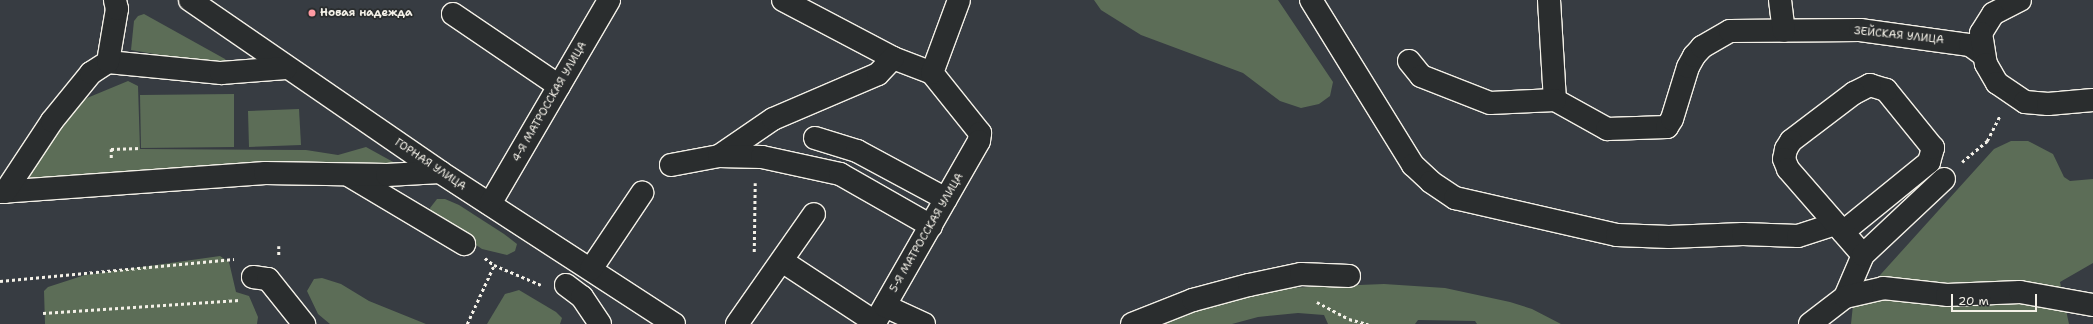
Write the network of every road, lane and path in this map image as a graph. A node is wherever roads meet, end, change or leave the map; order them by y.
1 (190, 0) edge
2 (609, 0) edge
3 (783, 0) edge
4 (959, 0) edge
5 (1311, 0) edge
6 (1549, 0) edge
7 (1780, 0) edge
8 (2020, 0) edge
9 (116, 5) edge
10 (453, 14) dead end
11 (1784, 30) junction
12 (1984, 55) junction
13 (893, 58) junction
14 (1409, 61) dead end
15 (108, 62) junction
16 (286, 68) junction
17 (932, 73) junction
18 (559, 86) junction
19 (2012, 94) junction
20 (1554, 100) junction
21 (2093, 100) edge
22 (815, 138) dead end
23 (141, 148) dead end
24 (111, 149) dead end
25 (718, 156) junction
26 (755, 157) junction
27 (671, 165) dead end
28 (440, 172) junction
29 (346, 173) junction
30 (1944, 178) joint
31 (3, 192) edge
32 (642, 193) dead end
33 (946, 199) junction
34 (490, 204) junction
35 (814, 214) dead end
36 (931, 226) junction
37 (1839, 228) junction
38 (472, 250) joint
39 (279, 255) dead end
40 (1863, 255) junction
41 (271, 256) dead end
42 (239, 259) dead end
43 (754, 259) dead end
44 (782, 261) junction
45 (494, 265) junction
46 (591, 269) junction
47 (1301, 274) junction
48 (1349, 276) dead end
49 (253, 277) dead end
50 (0, 281) edge
51 (566, 285) joint
52 (1845, 297) junction
53 (247, 300) dead end
54 (2093, 305) edge
55 (43, 313) dead end
56 (878, 317) edge
57 (915, 322) edge
58 (304, 324) edge
59 (467, 324) edge
60 (600, 324) edge
61 (674, 324) edge
62 (737, 324) edge
63 (1132, 324) edge
64 (1368, 324) edge
65 (1810, 324) edge

1 - 16 street, ГОРНАЯ УЛИЦА
2 - 18 street, 4-Я МАТРОССКАЯ УЛИЦА
3 - 13 street
4 - 17 street
5 - 37 street
6 - 20 street
7 - 11 street
8 - 12 street
9 - 15 street
10 - 18 street
11 - 12 street, ЗЕЙСКАЯ УЛИЦА
11 - 20 street, ЗЕЙСКАЯ УЛИЦА
12 - 19 street
13 - 17 street
13 - 25 street
14 - 20 street
15 - 16 street
15 - 31 street
16 - 28 street, ГОРНАЯ УЛИЦА
17 - 33 street, 5-Я МАТРОССКАЯ УЛИЦА
18 - 34 street, 4-Я МАТРОССКАЯ УЛИЦА
19 - 21 street
19 - 30 path
22 - 33 street
23 - 24 path
25 - 26 street
25 - 27 street
26 - 36 street
26 - 43 path
28 - 29 street
28 - 34 street, ГОРНАЯ УЛИЦА
29 - 31 street
29 - 38 street
30 - 40 street
32 - 46 street
33 - 36 street, 5-Я МАТРОССКАЯ УЛИЦА
34 - 46 street, ГОРНАЯ УЛИЦА
35 - 44 street
36 - 56 street, 5-Я МАТРОССКАЯ УЛИЦА
37 - 37 street
37 - 40 street
38 - 45 path
39 - 41 path
40 - 52 street
42 - 50 path
44 - 56 street
44 - 62 street
45 - 51 path
45 - 59 path
46 - 61 street, ГОРНАЯ УЛИЦА
47 - 48 street
47 - 63 street
47 - 64 path
49 - 58 street
51 - 60 street
52 - 54 street
52 - 65 street
53 - 55 path
56 - 57 street

